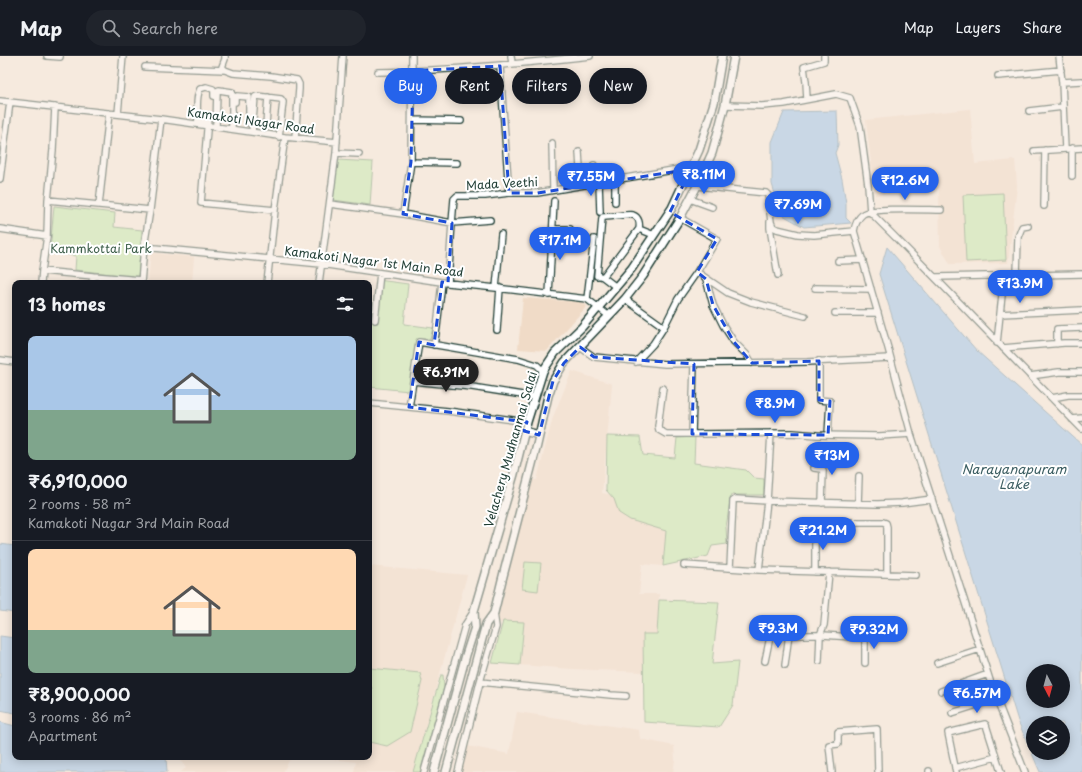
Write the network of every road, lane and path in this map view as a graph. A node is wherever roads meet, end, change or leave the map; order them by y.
1 (47, 56) edge
2 (60, 56) edge
3 (123, 56) edge
4 (225, 56) edge
5 (343, 56) edge
6 (412, 56) edge
7 (511, 56) edge
8 (590, 56) edge
9 (722, 56) edge
10 (734, 56) edge
11 (824, 56) edge
12 (1059, 56) edge
13 (512, 64) junction
14 (500, 66) junction
15 (145, 68) dead end
16 (413, 68) edge
17 (225, 70) junction
18 (437, 70) edge
19 (1061, 70) junction
20 (378, 72) dead end
21 (384, 72) edge
22 (998, 76) dead end
23 (1082, 81) edge
24 (1062, 82) junction
25 (268, 97) junction
26 (807, 99) junction
27 (0, 101) edge
28 (10, 102) junction
29 (412, 104) edge
30 (725, 105) junction
31 (55, 107) junction
32 (1063, 107) junction
33 (1029, 110) dead end
34 (109, 113) junction
35 (118, 114) junction
36 (205, 118) junction
37 (161, 119) junction
38 (412, 120) junction
39 (461, 121) dead end
40 (252, 123) junction
41 (207, 125) junction
42 (266, 125) junction
43 (280, 127) junction
44 (234, 129) junction
45 (251, 132) junction
46 (282, 137) junction
47 (295, 138) junction
48 (337, 142) junction
49 (552, 143) dead end
50 (1072, 148) junction
51 (1082, 148) edge
52 (1065, 149) junction
53 (1045, 150) junction
54 (1034, 151) dead end
55 (579, 152) dead end
56 (336, 153) junction
57 (359, 154) dead end
58 (411, 162) junction
59 (457, 163) dead end
60 (594, 165) dead end
61 (691, 169) junction
62 (1072, 176) dead end
63 (0, 178) edge
64 (615, 179) junction
65 (597, 182) junction
66 (581, 185) junction
67 (697, 186) junction
68 (553, 190) junction
69 (509, 193) junction
70 (690, 199) junction
71 (48, 200) junction
72 (554, 201) dead end
73 (616, 202) dead end
74 (330, 204) junction
75 (99, 205) junction
76 (1044, 206) dead end
77 (712, 207) dead end
78 (150, 210) junction
79 (275, 210) junction
80 (941, 210) dead end
81 (600, 212) dead end
82 (870, 212) junction
83 (403, 214) junction
84 (680, 218) junction
85 (490, 220) dead end
86 (770, 220) junction
87 (452, 223) junction
88 (1028, 226) dead end
89 (0, 229) edge
90 (553, 229) junction
91 (570, 229) dead end
92 (639, 229) junction
93 (854, 231) junction
94 (501, 234) dead end
95 (654, 235) junction
96 (47, 236) junction
97 (594, 239) dead end
98 (144, 247) junction
99 (270, 259) junction
100 (863, 260) junction
101 (838, 261) dead end
102 (322, 264) junction
103 (42, 271) junction
104 (697, 272) junction
105 (380, 273) junction
106 (1082, 274) edge
107 (590, 275) junction
108 (778, 275) dead end
109 (93, 276) junction
110 (600, 276) junction
111 (1004, 276) junction
112 (1017, 276) junction
113 (936, 277) junction
114 (706, 279) junction
115 (41, 280) edge
116 (92, 280) edge
117 (125, 280) edge
118 (141, 280) edge
119 (267, 280) edge
120 (319, 280) edge
121 (445, 282) junction
122 (616, 287) junction
123 (498, 288) junction
124 (815, 288) dead end
125 (871, 289) junction
126 (549, 294) junction
127 (586, 299) junction
128 (625, 299) junction
129 (599, 308) junction
130 (1082, 310) edge
131 (835, 313) dead end
132 (878, 313) junction
133 (1000, 314) junction
134 (609, 316) junction
135 (805, 316) dead end
136 (375, 320) dead end
137 (664, 327) junction
138 (1082, 328) edge
139 (496, 330) dead end
140 (997, 342) junction
141 (1082, 343) edge
142 (434, 344) junction
143 (1057, 344) junction
144 (580, 347) junction
145 (1003, 348) junction
146 (890, 358) junction
147 (0, 360) edge
148 (819, 361) junction
149 (12, 362) edge
150 (636, 362) junction
151 (752, 362) junction
152 (694, 364) junction
153 (543, 371) junction
154 (1082, 372) edge
155 (1030, 376) junction
156 (413, 381) junction
157 (662, 388) dead end
158 (1082, 395) edge
159 (535, 397) junction
160 (1052, 398) junction
161 (372, 403) edge
162 (409, 407) junction
163 (1082, 418) edge
164 (1072, 419) junction
165 (527, 422) junction
166 (1082, 429) edge
167 (524, 432) junction
168 (771, 433) junction
169 (692, 434) junction
170 (911, 434) junction
171 (539, 435) junction
172 (828, 435) junction
173 (814, 468) dead end
174 (858, 476) dead end
175 (932, 500) junction
176 (767, 501) junction
177 (822, 503) junction
178 (858, 504) junction
179 (850, 522) dead end
180 (815, 529) dead end
181 (684, 565) dead end
182 (730, 568) junction
183 (759, 570) junction
184 (815, 572) junction
185 (829, 572) junction
186 (887, 574) junction
187 (916, 576) dead end
188 (474, 611) junction
189 (494, 613) junction
190 (789, 634) junction
191 (820, 635) junction
192 (980, 649) junction
193 (765, 661) dead end
194 (819, 661) dead end
195 (865, 663) dead end
196 (937, 663) dead end
197 (785, 665) dead end
198 (988, 674) junction
199 (480, 682) junction
200 (941, 691) dead end
201 (626, 696) dead end
202 (996, 699) junction
203 (952, 713) dead end
204 (996, 757) junction
205 (956, 770) edge
206 (424, 772) edge
207 (434, 772) edge
208 (446, 772) edge
209 (458, 772) edge
210 (832, 772) edge
211 (878, 772) edge
212 (1001, 772) edge
213 (1025, 772) edge

1 - 2 street
3 - 35 street
4 - 17 street
5 - 48 street
6 - 16 street
7 - 13 street
8 - 13 street
9 - 61 main road, Velachery Mudhanmai Salai
10 - 30 main road, Velachery Mudhanmai Salai
11 - 26 street
12 - 19 street
13 - 14 street
14 - 18 street
14 - 69 street
15 - 17 street
17 - 47 street
19 - 22 street
19 - 24 street
20 - 21 street
23 - 24 street
24 - 32 street
25 - 40 street
25 - 42 street
25 - 43 street
26 - 30 street
26 - 82 street
27 - 28 street, Kamakoti Nagar Road
28 - 31 street, Kamakoti Nagar Road
28 - 63 street
29 - 38 street
30 - 67 main road, Velachery Mudhanmai Salai
31 - 34 street, Kamakoti Nagar Road
31 - 71 street
32 - 33 street
32 - 52 street
34 - 35 street, Kamakoti Nagar Road
34 - 75 street
35 - 37 street, Kamakoti Nagar Road
36 - 36 street
36 - 41 street
36 - 41 street
37 - 41 street, Kamakoti Nagar Road
37 - 78 street
38 - 39 street
38 - 58 street
40 - 42 street
40 - 45 street
41 - 44 street, Kamakoti Nagar Road
41 - 44 street
41 - 79 street
42 - 43 street
43 - 46 street
44 - 45 street, Kamakoti Nagar Road
44 - 45 street
45 - 46 street, Kamakoti Nagar Road
46 - 47 street, Kamakoti Nagar Road
46 - 79 street
47 - 48 street, Kamakoti Nagar Road
48 - 56 street
49 - 68 street
50 - 51 street
50 - 52 street
50 - 62 street
52 - 53 street
53 - 54 street
53 - 76 street
55 - 66 street
56 - 57 street
56 - 74 street
58 - 59 street
58 - 83 street
60 - 65 street
61 - 64 street, Mada Veethi
61 - 95 main road, Velachery Mudhanmai Salai
64 - 65 street, Mada Veethi
64 - 73 street
65 - 66 street, Mada Veethi
65 - 81 street
66 - 68 street, Mada Veethi
67 - 70 main road, Velachery Mudhanmai Salai
67 - 86 street
68 - 69 street, Mada Veethi
69 - 87 street, Mada Veethi
70 - 77 street
70 - 84 main road, Velachery Mudhanmai Salai
71 - 75 street
71 - 96 street
72 - 90 street
74 - 83 street
74 - 102 street
75 - 78 street
78 - 98 street
79 - 99 street
80 - 82 street
82 - 93 street
82 - 113 street
83 - 87 street
84 - 104 street
84 - 128 main road, Velachery Mudhanmai Salai
85 - 87 street
86 - 93 street
86 - 108 street
87 - 121 street
88 - 112 street
89 - 96 street
90 - 91 street
90 - 126 street
92 - 95 street
92 - 110 street
92 - 110 street
93 - 100 street
94 - 123 street
95 - 122 main road, Velachery Mudhanmai Salai
96 - 103 street
97 - 107 street
98 - 99 street, Kamakoti Nagar 1st Main Road
98 - 118 street
99 - 102 street, Kamakoti Nagar 1st Main Road
99 - 119 street
100 - 101 street
100 - 125 street
102 - 105 street, Kamakoti Nagar 1st Main Road
102 - 120 street
103 - 109 street
103 - 115 street
104 - 114 street
104 - 137 street
105 - 121 street, Kamakoti Nagar 1st Main Road
105 - 136 street
106 - 112 street
107 - 110 street
107 - 127 street
109 - 116 street
109 - 117 street
110 - 122 street
111 - 112 street
111 - 113 street
111 - 133 street
113 - 140 street
114 - 135 street
114 - 151 street
121 - 123 street, Kamakoti Nagar 1st Main Road
121 - 142 street
122 - 129 main road, Velachery Mudhanmai Salai
123 - 126 street, Kamakoti Nagar 1st Main Road
123 - 139 street
124 - 125 street
125 - 132 street
126 - 127 street, Kamakoti Nagar 1st Main Road
127 - 129 street, Kamakoti Nagar 1st Main Road
128 - 134 main road, Velachery Mudhanmai Salai
128 - 137 street
129 - 134 street, Kamakoti Nagar 1st Main Road
129 - 153 main road, Velachery Mudhanmai Salai
130 - 133 street
131 - 132 street
132 - 146 street
133 - 140 street
134 - 144 main road, Velachery Mudhanmai Salai
137 - 150 street
138 - 143 street
140 - 145 street
141 - 143 street
142 - 153 street
142 - 156 street
143 - 145 street
144 - 150 street
144 - 171 main road, Velachery Mudhanmai Salai
145 - 155 street
146 - 148 street
146 - 170 street
147 - 149 street
148 - 151 street
148 - 172 street
150 - 152 street
151 - 152 street
152 - 169 street
153 - 159 main road, Velachery Mudhanmai Salai
154 - 155 street
155 - 160 street
156 - 159 street
156 - 162 street
157 - 169 street
158 - 160 street
159 - 165 main road, Velachery Mudhanmai Salai
160 - 164 street
161 - 162 street
162 - 165 street
163 - 164 street
164 - 166 street
165 - 167 main road, Velachery Mudhanmai Salai
167 - 171 main road
167 - 188 main road, Velachery Mudhanmai Salai
168 - 169 street
168 - 172 street
168 - 176 street
170 - 172 street
170 - 175 street
171 - 189 main road, Velachery Mudhanmai Salai
173 - 177 street
174 - 178 street
175 - 178 street
175 - 192 street
176 - 177 street
176 - 182 street
176 - 183 street
177 - 178 street
179 - 186 street
180 - 184 street
181 - 182 street
182 - 183 street
183 - 184 street
184 - 185 street
185 - 186 street
185 - 191 street
186 - 187 street
188 - 206 street
188 - 207 main road, Velachery Mudhanmai Salai
189 - 199 street
189 - 208 main road, Velachery Mudhanmai Salai
190 - 191 street
190 - 193 street
190 - 197 street
191 - 194 street
191 - 195 street
192 - 196 street
192 - 198 street
198 - 200 street
198 - 202 street
199 - 201 street
199 - 209 street
202 - 203 street
202 - 213 street
204 - 205 street
204 - 205 street
204 - 212 street
210 - 211 street

